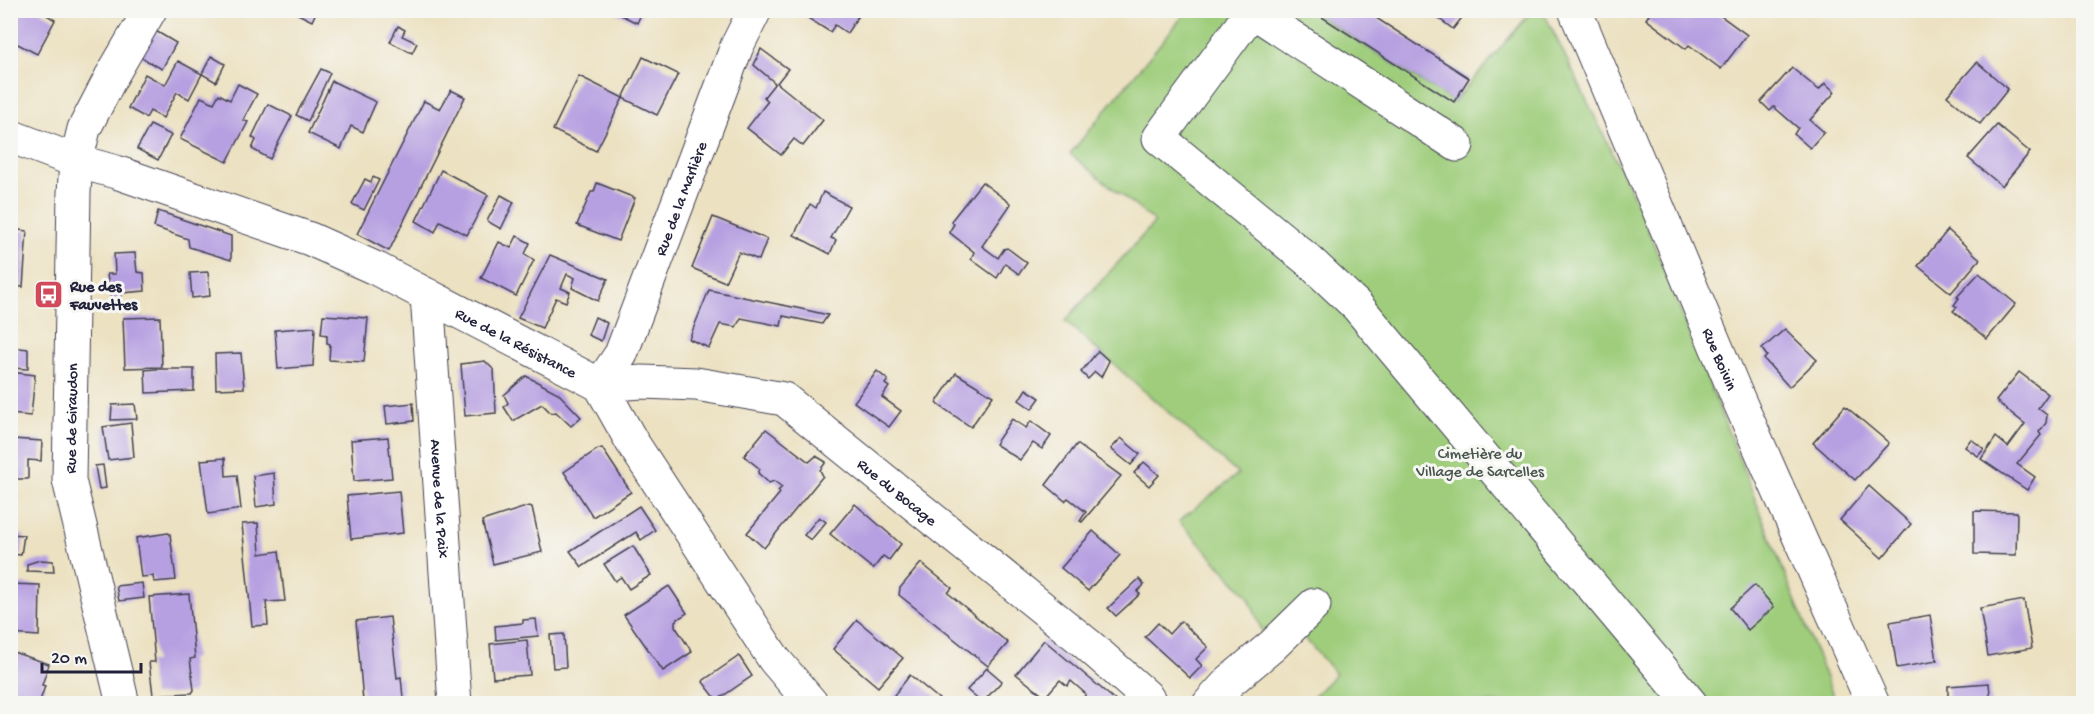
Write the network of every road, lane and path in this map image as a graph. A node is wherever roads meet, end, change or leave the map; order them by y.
1 (150, 10) edge
2 (755, 10) edge
3 (1575, 10) edge
4 (10, 136) edge
5 (1457, 145) dead end
6 (76, 161) junction
7 (427, 295) junction
8 (600, 385) junction
9 (1314, 605) dead end
10 (123, 704) edge
11 (455, 704) edge
12 (812, 704) edge
13 (1151, 704) edge
14 (1209, 704) edge
15 (1691, 704) edge
16 (1873, 704) edge

1 - 6 street
2 - 8 street, Rue de la Marlière
3 - 16 street, Rue Boivin
4 - 6 street, Rue de la Résistance
5 - 15 street
6 - 7 street, Rue de la Résistance
6 - 10 street, Rue de Giraudon
7 - 8 street, Rue de la Résistance
7 - 11 street, Avenue de la Paix
8 - 12 street
8 - 13 street, Rue du Bocage
9 - 14 street

